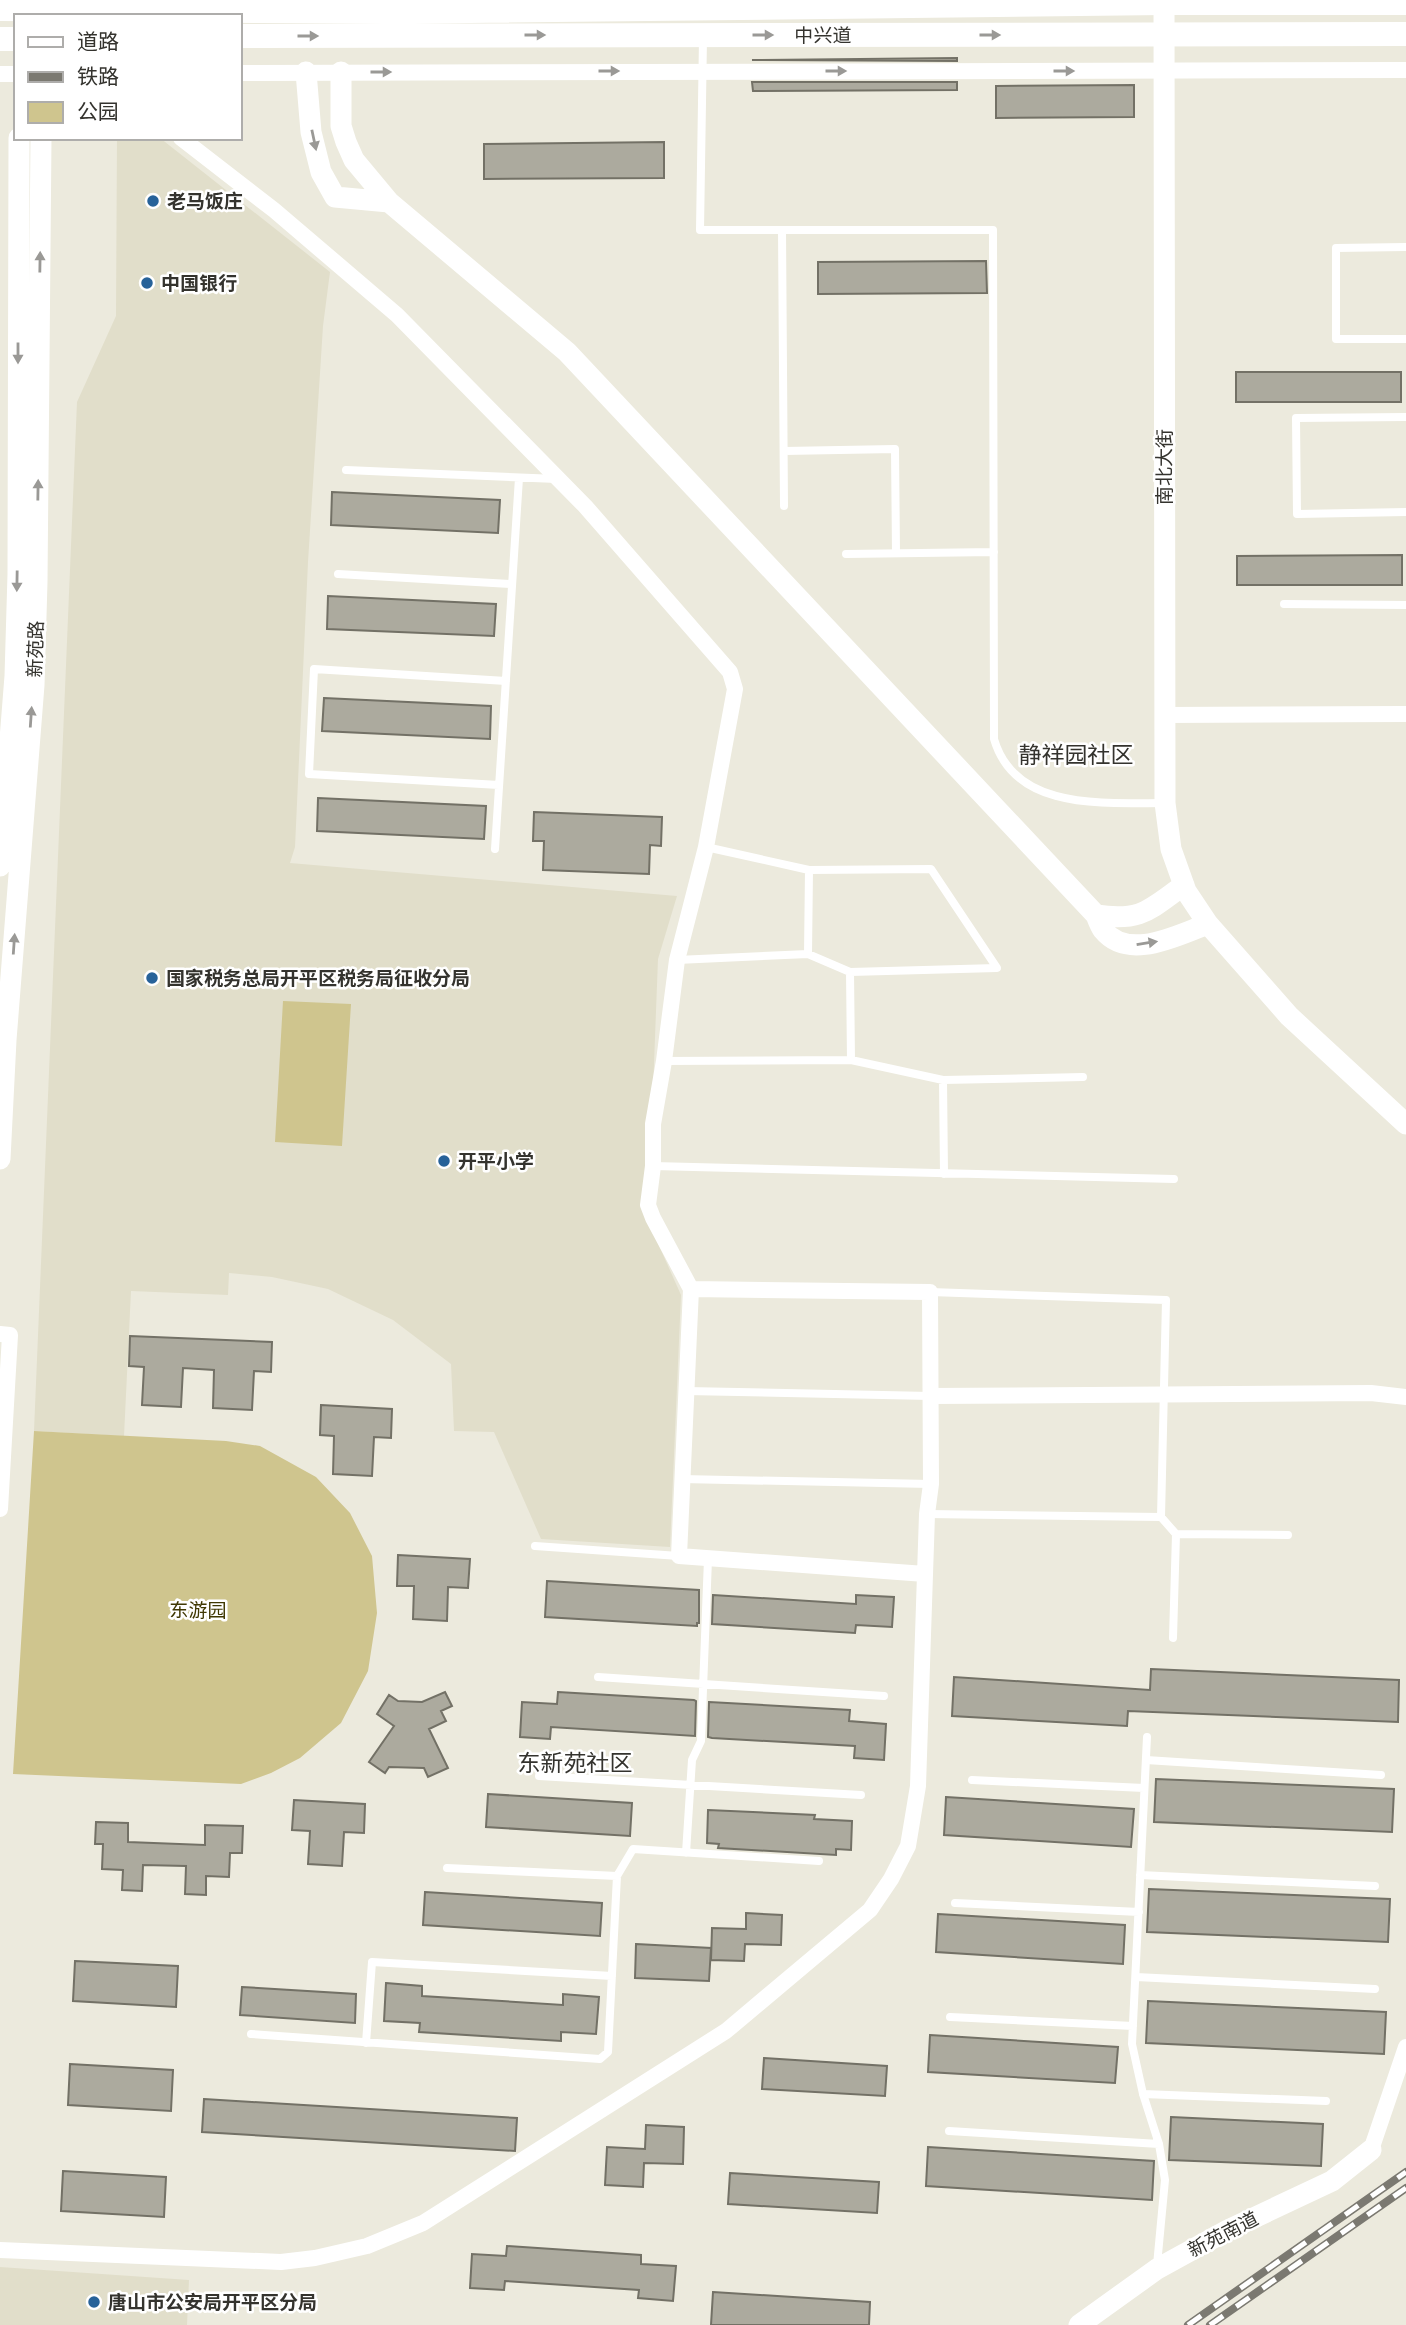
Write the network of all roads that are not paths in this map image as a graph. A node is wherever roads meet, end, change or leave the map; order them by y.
1 (1164, 2) edge
2 (1406, 3) edge
3 (386, 6) edge
4 (28, 8) edge
5 (1406, 34) edge
6 (703, 35) junction
7 (1163, 35) junction
8 (242, 36) edge
9 (1406, 70) edge
10 (1163, 71) junction
11 (306, 72) junction
12 (341, 72) junction
13 (242, 73) edge
14 (19, 140) edge
15 (41, 140) edge
16 (184, 140) edge
17 (389, 202) junction
18 (782, 230) junction
19 (1406, 247) edge
20 (1406, 339) edge
21 (1406, 417) edge
22 (784, 451) junction
23 (346, 470) dead end
24 (519, 478) junction
25 (557, 479) junction
26 (784, 506) dead end
27 (1406, 512) edge
28 (994, 552) junction
29 (896, 553) junction
30 (846, 554) dead end
31 (338, 574) dead end
32 (512, 584) junction
33 (1284, 604) dead end
34 (1406, 605) edge
35 (506, 681) junction
36 (1406, 714) edge
37 (1165, 715) junction
38 (499, 785) junction
39 (1165, 803) junction
40 (706, 847) junction
41 (495, 849) dead end
42 (0, 866) edge
43 (809, 870) junction
44 (1184, 885) junction
45 (1096, 915) junction
46 (1208, 924) junction
47 (808, 954) junction
48 (677, 960) junction
49 (850, 972) junction
50 (851, 1060) junction
51 (664, 1061) junction
52 (1083, 1077) dead end
53 (943, 1080) junction
54 (1406, 1124) edge
55 (0, 1159) edge
56 (653, 1166) junction
57 (944, 1174) junction
58 (1174, 1179) dead end
59 (691, 1289) junction
60 (930, 1292) junction
61 (0, 1334) edge
62 (686, 1391) junction
63 (1165, 1395) junction
64 (931, 1396) junction
65 (1406, 1397) edge
66 (681, 1479) junction
67 (931, 1484) junction
68 (0, 1509) edge
69 (927, 1514) junction
70 (1161, 1517) junction
71 (1176, 1534) junction
72 (1287, 1535) dead end
73 (535, 1546) dead end
74 (679, 1556) junction
75 (708, 1559) junction
76 (925, 1574) junction
77 (1173, 1639) dead end
78 (598, 1677) dead end
79 (703, 1683) junction
80 (884, 1696) dead end
81 (1147, 1737) dead end
82 (1146, 1760) junction
83 (1381, 1775) dead end
84 (538, 1776) dead end
85 (972, 1780) dead end
86 (690, 1785) junction
87 (1144, 1788) junction
88 (861, 1795) dead end
89 (686, 1853) junction
90 (819, 1861) dead end
91 (447, 1868) dead end
92 (1140, 1875) junction
93 (617, 1876) junction
94 (1376, 1886) dead end
95 (955, 1903) dead end
96 (1139, 1912) junction
97 (612, 1976) junction
98 (1136, 1977) junction
99 (1376, 1989) dead end
100 (950, 2017) dead end
101 (1133, 2026) junction
102 (251, 2034) dead end
103 (366, 2043) junction
104 (1406, 2047) edge
105 (1143, 2094) junction
106 (1326, 2101) dead end
107 (949, 2131) dead end
108 (1159, 2144) junction
109 (1371, 2150) joint
110 (0, 2250) edge
111 (1157, 2269) junction
112 (1079, 2325) edge

1 - 2 main road, 中兴道
1 - 3 main road, 中兴道
1 - 7 street, 南北大街
3 - 4 main road, 中兴道
5 - 7 main road, 中兴道
6 -> 7 main road, 中兴道
8 -> 6 main road, 中兴道
6 - 18 lane
7 - 10 street, 南北大街
9 - 10 street
12 -> 10 street
10 - 37 street, 南北大街
11 - 12 street
11 - 13 street
11 -> 17 street
12 - 17 street
14 -> 42 street, 新苑路
55 -> 15 street, 新苑路
16 - 25 street
17 - 45 street
18 - 22 lane
18 - 28 lane
19 - 20 lane
21 - 27 lane
22 - 26 lane
22 - 29 lane
23 - 24 lane
24 - 25 lane
24 - 32 lane
25 - 40 street
28 - 29 lane
28 - 39 lane
29 - 30 lane
31 - 32 lane
32 - 35 lane
33 - 34 lane
35 - 38 lane
35 - 38 lane
36 - 37 street
37 - 39 street, 南北大街
38 - 41 lane
39 - 44 street, 南北大街
40 - 43 lane
40 - 48 street
43 - 47 lane
43 - 49 lane
44 - 45 street
44 - 46 street, 南北大街
45 -> 46 street
46 - 54 street, 南北大街
47 - 48 lane
47 - 49 lane
48 - 51 street
49 - 50 lane
50 - 51 lane
50 - 53 lane
51 - 56 street
52 - 53 lane
53 - 57 lane
56 - 57 lane
56 - 59 street
57 - 58 lane
59 - 60 street
59 - 62 street
60 - 63 lane
60 - 64 street
61 - 68 street
62 - 64 lane
62 - 66 street
63 - 64 street
63 - 65 street
63 - 70 lane
64 - 67 street
66 - 67 lane
66 - 74 street
67 - 69 street
69 - 70 lane
69 - 76 street
70 - 71 lane
71 - 72 lane
71 - 77 lane
73 - 74 lane
74 - 75 street
75 - 76 street
75 - 79 lane
76 - 110 street
78 - 79 lane
79 - 80 lane
79 - 86 lane
81 - 82 lane
82 - 83 lane
82 - 87 lane
84 - 86 lane
85 - 87 lane
86 - 88 lane
86 - 89 lane
87 - 92 lane
89 - 90 lane
89 - 93 lane
91 - 93 lane
92 - 94 lane
92 - 96 lane
93 - 97 lane
95 - 96 lane
96 - 98 lane
97 - 103 lane
97 - 103 lane
98 - 99 lane
98 - 101 lane
100 - 101 lane
101 - 105 lane
102 - 103 lane
104 - 109 street
105 - 106 lane
105 - 108 lane
107 - 108 lane
108 - 111 lane
109 - 111 street, 新苑南道
111 - 112 street, 新苑南道

